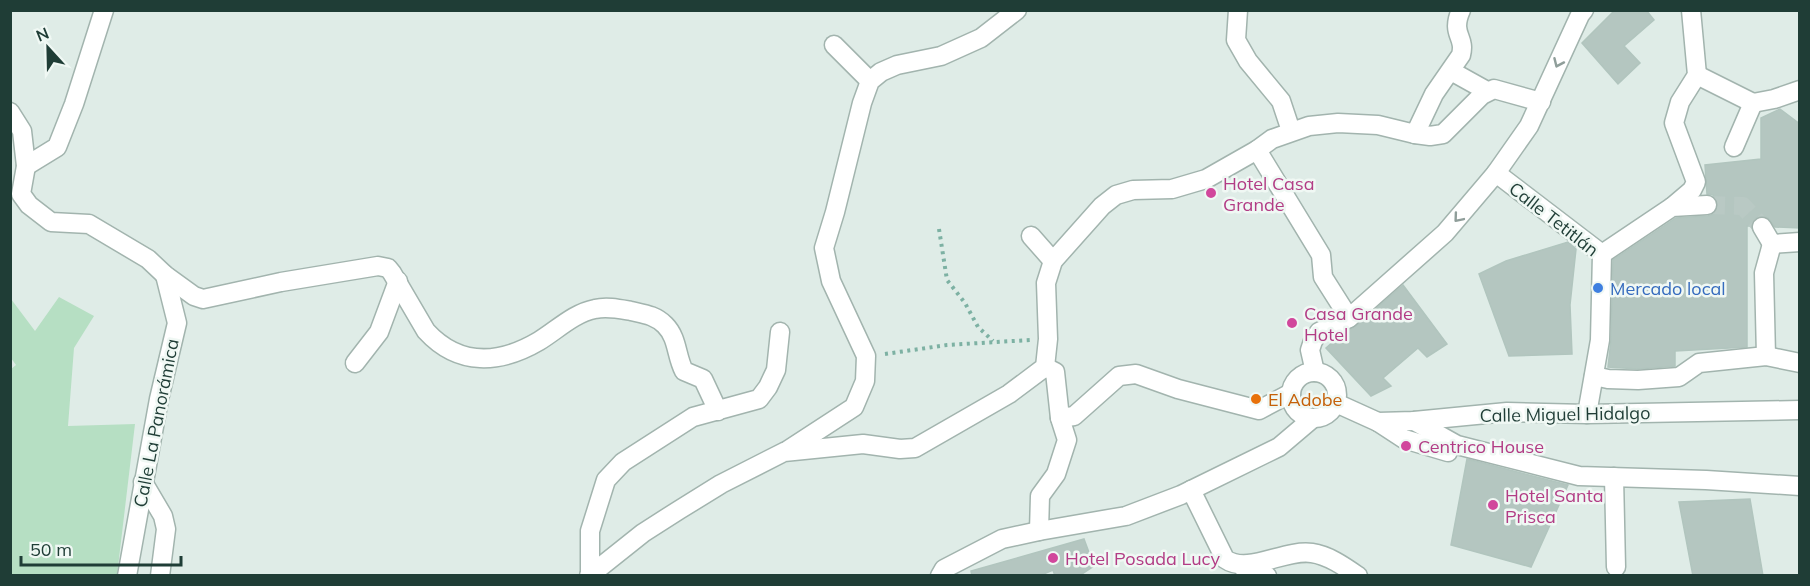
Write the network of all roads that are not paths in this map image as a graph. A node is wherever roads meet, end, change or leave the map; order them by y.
1 (104, 10) edge
2 (1017, 10) edge
3 (1238, 10) edge
4 (1461, 10) edge
5 (1584, 10) edge
6 (1691, 10) edge
7 (834, 45) dead end
8 (1451, 71) junction
9 (1697, 75) junction
10 (870, 81) junction
11 (1800, 90) edge
12 (1487, 92) junction
13 (1541, 102) junction
14 (1753, 103) junction
15 (10, 112) edge
16 (1290, 131) junction
17 (1415, 134) junction
18 (1734, 147) dead end
19 (1257, 150) junction
20 (26, 166) junction
21 (1496, 173) junction
22 (1707, 205) tunnel mouth
23 (1672, 207) junction
24 (1762, 227) tunnel mouth
25 (1031, 236) dead end
26 (1800, 242) edge
27 (1772, 244) junction
28 (1602, 254) junction
29 (1053, 261) junction
30 (165, 275) junction
31 (398, 281) junction
32 (1349, 318) junction
33 (780, 332) dead end
34 (1766, 356) junction
35 (355, 363) dead end
36 (1800, 363) edge
37 (1045, 368) junction
38 (1314, 372) junction
39 (1594, 376) junction
40 (1291, 393) junction
41 (1336, 403) junction
42 (1800, 410) edge
43 (718, 411) junction
44 (1587, 414) junction
45 (1060, 418) junction
46 (1312, 419) junction
47 (1414, 421) junction
48 (1378, 422) junction
49 (784, 452) junction
50 (1448, 452) dead end
51 (1614, 477) junction
52 (143, 482) junction
53 (1800, 486) edge
54 (1191, 490) junction
55 (1160, 503) junction
56 (1135, 527) dead end
57 (1039, 531) junction
58 (1616, 567) dead end
59 (1246, 570) edge
60 (589, 575) edge
61 (127, 576) edge
62 (160, 576) edge
63 (940, 576) edge
64 (1267, 576) edge
65 (1359, 576) edge

1 - 20 street
2 - 10 street
3 - 16 street
4 - 8 street
5 -> 13 street
6 - 9 street
7 - 10 street
8 - 12 street
8 - 17 street
9 - 14 street
9 - 23 street
10 - 49 street
11 - 14 street
12 - 13 street
12 - 17 street
13 - 21 street
14 - 18 street
15 - 20 street
16 - 17 street
16 - 19 street
19 - 29 street
19 - 32 street
20 - 30 street
21 - 28 street, Calle Tetitlán
21 -> 32 street
22 - 23 street
23 - 28 street
24 - 27 street
25 - 29 street
26 - 27 street
27 - 34 street
28 - 39 street, Calle Tetitlán
29 - 37 street
30 - 31 street
30 - 52 street, Calle La Panorámica
31 - 35 street
31 - 43 street
32 - 38 street
33 - 43 street
34 - 36 street
34 - 39 street
37 - 45 street
37 - 49 street
38 - 40 street
38 - 41 street
39 - 44 street, Calle Tetitlán
40 - 45 street
40 - 46 street
41 - 46 street
41 - 48 street, Calle Miguel Hidalgo
42 - 44 street, Calle Miguel Hidalgo
43 - 60 street
44 - 47 street, Calle Miguel Hidalgo
45 - 57 street
46 - 54 street
47 - 48 street, Calle Miguel Hidalgo
47 - 51 street
48 - 50 street
49 - 60 street
51 - 53 street
51 - 58 street
52 - 61 street, Calle La Panorámica
52 - 62 street
54 - 55 street
54 - 59 street
55 - 56 street
55 - 57 street
57 - 63 street
59 - 64 street
59 - 65 street

